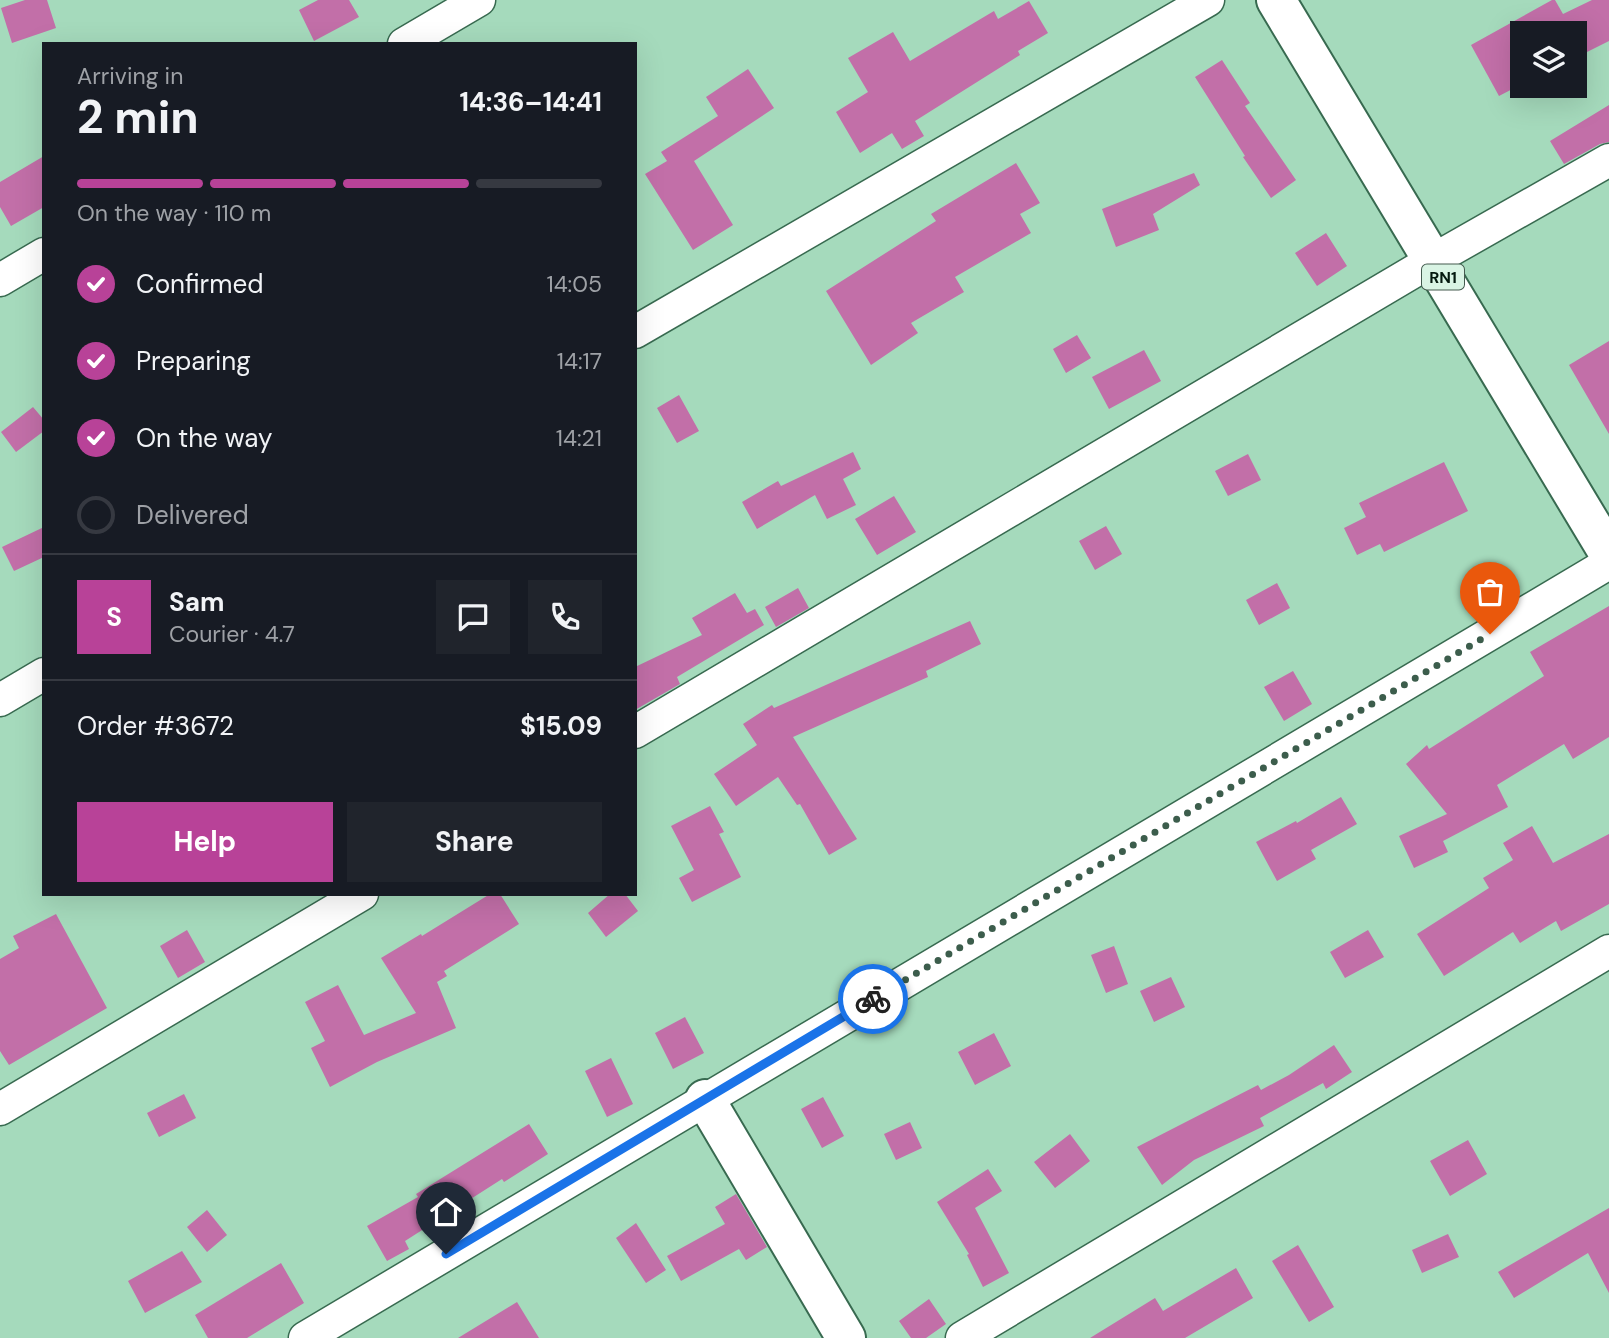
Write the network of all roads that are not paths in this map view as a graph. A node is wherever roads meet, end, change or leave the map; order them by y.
1 (479, 0) edge
2 (1208, 0) edge
3 (1276, 0) edge
4 (407, 42) edge
5 (1609, 160) edge
6 (42, 255) edge
7 (1433, 260) junction
8 (0, 280) edge
9 (637, 331) edge
10 (1609, 554) edge
11 (1609, 563) edge
12 (42, 675) edge
13 (0, 700) edge
14 (637, 731) edge
15 (359, 896) edge
16 (1609, 951) edge
17 (705, 1100) junction
18 (0, 1109) edge
19 (305, 1338) edge
20 (846, 1338) edge
21 (962, 1338) edge

1 - 4 street
2 - 9 street
3 - 7 main road, RN1
5 - 7 street
6 - 8 street
7 - 10 main road, RN1
7 - 14 street
11 - 17 street
12 - 13 street
15 - 18 street
16 - 21 street
17 - 19 street
17 - 20 main road

